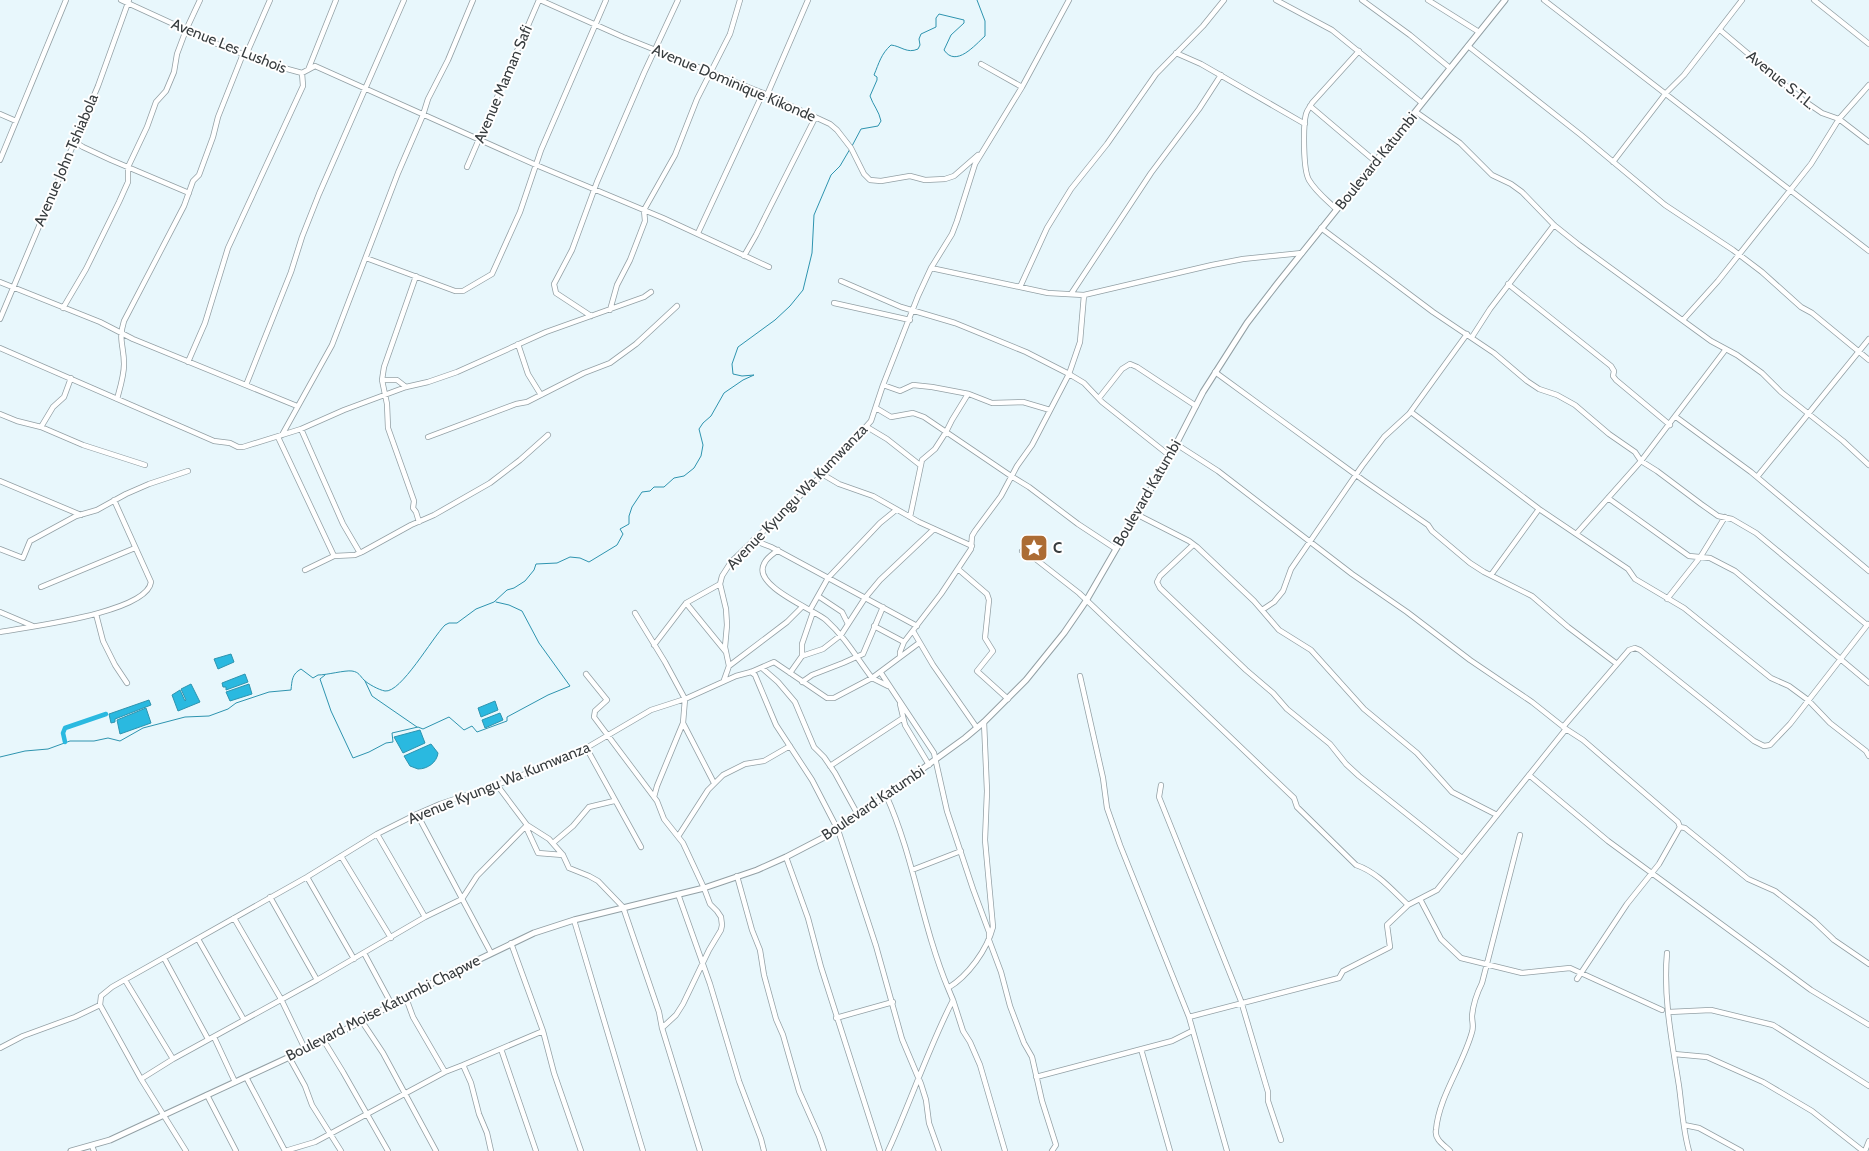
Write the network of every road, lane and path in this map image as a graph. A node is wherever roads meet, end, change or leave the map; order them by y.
1 (66, 0) edge
2 (121, 0) edge
3 (200, 0) edge
4 (270, 0) edge
5 (336, 0) edge
6 (404, 0) edge
7 (473, 0) edge
8 (539, 0) edge
9 (606, 0) edge
10 (678, 0) edge
11 (740, 0) edge
12 (808, 0) edge
13 (1069, 0) edge
14 (1224, 0) edge
15 (1276, 0) edge
16 (1362, 0) edge
17 (1428, 0) edge
18 (1505, 0) edge
19 (1544, 0) edge
20 (1742, 0) edge
21 (1814, 0) edge
22 (129, 1) edge
23 (595, 25) junction
24 (186, 30) junction
25 (1720, 30) junction
26 (1480, 32) junction
27 (1869, 44) edge
28 (1468, 46) junction
29 (655, 50) junction
30 (1359, 51) junction
31 (1176, 53) junction
32 (244, 55) junction
33 (981, 64) dead end
34 (1450, 68) junction
35 (305, 72) junction
36 (710, 72) junction
37 (1221, 75) junction
38 (1869, 85) edge
39 (1022, 87) junction
40 (364, 88) junction
41 (1666, 93) junction
42 (765, 94) junction
43 (1422, 103) junction
44 (1310, 106) junction
45 (1416, 112) junction
46 (0, 114) edge
47 (423, 115) junction
48 (815, 118) junction
49 (1839, 119) junction
50 (16, 121) junction
51 (1305, 124) junction
52 (479, 139) junction
53 (75, 142) junction
54 (1869, 142) edge
55 (984, 149) junction
56 (0, 160) edge
57 (1376, 162) junction
58 (1614, 162) junction
59 (536, 165) junction
60 (128, 167) junction
61 (467, 167) dead end
62 (594, 189) junction
63 (1790, 190) junction
64 (189, 193) junction
65 (1336, 209) junction
66 (644, 210) junction
67 (1554, 225) junction
68 (1321, 228) junction
69 (698, 233) junction
70 (1869, 251) edge
71 (1302, 253) junction
72 (1739, 254) junction
73 (744, 256) junction
74 (366, 258) junction
75 (768, 267) dead end
76 (931, 268) junction
77 (416, 276) junction
78 (841, 281) dead end
79 (0, 282) edge
80 (1508, 284) junction
81 (1020, 287) junction
82 (13, 288) junction
83 (652, 292) dead end
84 (1070, 294) junction
85 (1084, 295) junction
86 (834, 303) dead end
87 (677, 306) dead end
88 (63, 308) junction
89 (610, 310) junction
90 (913, 311) junction
91 (591, 316) junction
92 (0, 319) edge
93 (910, 320) junction
94 (1683, 320) junction
95 (120, 334) junction
96 (1469, 336) junction
97 (1869, 339) edge
98 (518, 344) junction
99 (0, 348) edge
100 (1726, 349) junction
101 (1860, 352) junction
102 (1869, 360) edge
103 (188, 362) junction
104 (1216, 372) junction
105 (1069, 374) junction
106 (71, 378) junction
107 (382, 380) junction
108 (246, 385) junction
109 (883, 385) junction
110 (406, 387) junction
111 (968, 394) junction
112 (384, 395) junction
113 (540, 395) junction
114 (1099, 398) junction
115 (117, 399) junction
116 (297, 406) junction
117 (1196, 406) junction
118 (876, 408) junction
119 (1050, 410) junction
120 (1411, 412) junction
121 (1809, 413) junction
122 (0, 414) edge
123 (1676, 417) junction
124 (1670, 425) junction
125 (41, 427) junction
126 (867, 427) junction
127 (301, 429) junction
128 (946, 432) junction
129 (548, 435) dead end
130 (280, 436) junction
131 (428, 438) dead end
132 (1176, 444) junction
133 (1170, 456) junction
134 (1641, 461) junction
135 (145, 465) dead end
136 (920, 465) junction
137 (1869, 465) edge
138 (188, 471) dead end
139 (822, 474) junction
140 (1011, 476) junction
141 (1356, 476) junction
142 (1757, 477) junction
143 (0, 481) edge
144 (1608, 498) junction
145 (114, 500) junction
146 (1539, 509) junction
147 (896, 510) junction
148 (1136, 514) junction
149 (81, 515) junction
150 (910, 517) junction
151 (1725, 517) junction
152 (419, 522) junction
153 (934, 529) junction
154 (1577, 533) junction
155 (753, 540) junction
156 (1311, 542) junction
157 (1193, 544) junction
158 (972, 546) junction
159 (136, 548) junction
160 (0, 549) edge
161 (1116, 549) junction
162 (778, 550) junction
163 (1022, 551) dead end
164 (360, 553) junction
165 (334, 556) junction
166 (1701, 556) junction
167 (958, 569) junction
168 (305, 570) dead end
169 (1869, 571) edge
170 (1491, 575) junction
171 (828, 578) junction
172 (720, 584) junction
173 (41, 587) dead end
174 (818, 596) junction
175 (865, 598) junction
176 (1668, 599) junction
177 (1086, 601) junction
178 (686, 603) junction
179 (802, 606) junction
180 (883, 607) junction
181 (1262, 610) junction
182 (812, 611) junction
183 (0, 612) edge
184 (96, 614) junction
185 (635, 614) dead end
186 (848, 624) junction
187 (1868, 624) edge
188 (33, 626) junction
189 (874, 626) junction
190 (917, 626) junction
191 (913, 631) junction
192 (0, 632) edge
193 (841, 635) junction
194 (904, 642) junction
195 (919, 642) junction
196 (654, 645) junction
197 (726, 652) junction
198 (802, 656) junction
199 (858, 656) junction
200 (900, 656) junction
201 (1840, 658) junction
202 (1617, 664) junction
203 (729, 666) junction
204 (762, 668) junction
205 (751, 672) junction
206 (790, 673) junction
207 (881, 673) junction
208 (586, 674) dead end
209 (1080, 676) dead end
210 (872, 678) junction
211 (724, 680) junction
212 (802, 682) junction
213 (127, 683) dead end
214 (1869, 684) edge
215 (888, 686) junction
216 (685, 699) junction
217 (1008, 699) junction
218 (899, 700) junction
219 (1808, 700) junction
220 (903, 718) junction
221 (984, 722) junction
222 (683, 723) junction
223 (977, 728) junction
224 (1565, 728) junction
225 (609, 736) junction
226 (790, 746) junction
227 (587, 749) junction
228 (1869, 756) edge
229 (936, 759) junction
230 (929, 765) junction
231 (830, 766) junction
232 (1529, 775) junction
233 (714, 783) junction
234 (496, 784) junction
235 (1161, 785) dead end
236 (657, 786) junction
237 (650, 791) junction
238 (886, 795) junction
239 (654, 797) junction
240 (614, 801) junction
241 (417, 814) junction
242 (858, 815) junction
243 (1497, 815) junction
244 (526, 826) junction
245 (1680, 827) junction
246 (838, 830) junction
247 (377, 834) junction
248 (679, 835) junction
249 (1520, 836) dead end
250 (553, 843) junction
251 (641, 847) dead end
252 (961, 851) junction
253 (562, 855) junction
254 (341, 856) junction
255 (786, 857) junction
256 (1462, 858) junction
257 (912, 870) junction
258 (1652, 873) junction
259 (307, 876) junction
260 (737, 876) junction
261 (704, 888) junction
262 (678, 894) junction
263 (270, 897) junction
264 (462, 899) junction
265 (1420, 899) junction
266 (1408, 905) junction
267 (623, 907) junction
268 (426, 917) junction
269 (234, 918) junction
270 (574, 920) junction
271 (390, 938) junction
272 (198, 939) junction
273 (989, 940) junction
274 (510, 943) junction
275 (364, 953) junction
276 (491, 953) junction
277 (1668, 953) dead end
278 (164, 958) junction
279 (354, 959) junction
280 (703, 963) junction
281 (1486, 964) junction
282 (1869, 964) edge
283 (1581, 974) junction
284 (1577, 979) dead end
285 (125, 980) junction
286 (317, 980) junction
287 (948, 988) junction
288 (406, 998) junction
289 (281, 999) junction
290 (953, 1000) junction
291 (893, 1002) junction
292 (1242, 1003) junction
293 (100, 1005) junction
294 (392, 1005) junction
295 (1662, 1010) dead end
296 (1669, 1012) junction
297 (1189, 1017) junction
298 (836, 1018) junction
299 (244, 1020) junction
300 (361, 1020) junction
301 (1869, 1025) edge
302 (662, 1028) junction
303 (543, 1031) junction
304 (1192, 1031) junction
305 (214, 1037) junction
306 (208, 1039) junction
307 (324, 1041) junction
308 (0, 1048) edge
309 (305, 1049) junction
310 (501, 1049) junction
311 (1142, 1049) junction
312 (1674, 1054) junction
313 (289, 1056) junction
314 (173, 1059) junction
315 (463, 1065) junction
316 (445, 1072) junction
317 (246, 1077) junction
318 (1036, 1077) junction
319 (919, 1078) junction
320 (141, 1079) junction
321 (235, 1082) junction
322 (1869, 1086) edge
323 (404, 1093) junction
324 (207, 1095) junction
325 (367, 1113) junction
326 (163, 1116) junction
327 (1684, 1125) junction
328 (330, 1133) junction
329 (1281, 1140) dead end
330 (1869, 1141) edge
331 (93, 1149) edge
332 (71, 1151) edge
333 (186, 1151) edge
334 (236, 1151) edge
335 (285, 1151) edge
336 (341, 1151) edge
337 (388, 1151) edge
338 (436, 1151) edge
339 (491, 1151) edge
340 (536, 1151) edge
341 (581, 1151) edge
342 (643, 1151) edge
343 (700, 1151) edge
344 (764, 1151) edge
345 (824, 1151) edge
346 (880, 1151) edge
347 (888, 1151) edge
348 (939, 1151) edge
349 (1005, 1151) edge
350 (1052, 1151) edge
351 (1170, 1151) edge
352 (1227, 1151) edge
353 (1450, 1151) edge
354 (1689, 1151) edge
355 (1741, 1151) edge
356 (1864, 1151) edge

1 - 50 street
2 - 22 street, Avenue Les Lushois
3 - 24 street
4 - 32 street
5 - 35 street
6 - 40 street
7 - 47 street
8 - 23 street, Avenue Dominique Kikonde
8 - 52 street, Avenue Maman Safi
9 - 23 street
10 - 29 street
11 - 36 street
12 - 42 street
13 - 39 street, Avenue Kyungu Wa Kumwanza
14 - 31 street
15 - 30 street
16 - 34 street
17 - 26 street
18 - 26 street, Boulevard Katumbi
19 - 41 street
20 - 25 street
21 - 27 street
22 - 24 street, Avenue Les Lushois
22 - 53 street, Avenue John Tshiabola
23 - 29 street, Avenue Dominique Kikonde
23 - 59 street
24 - 32 street, Avenue Les Lushois
24 - 60 street
25 - 41 street
25 - 49 street, Avenue S.T.L.
26 - 28 street, Boulevard Katumbi
28 - 34 street, Boulevard Katumbi
28 - 58 street
29 - 36 street, Avenue Dominique Kikonde
29 - 62 street
30 - 43 street
30 - 44 street
31 - 37 street
31 - 81 street
32 - 35 street, Avenue Les Lushois
32 - 64 street
33 - 39 street
34 - 43 street, Boulevard Katumbi
35 - 40 street, Avenue Les Lushois
35 - 103 street
36 - 42 street, Avenue Dominique Kikonde
36 - 66 street
37 - 51 street
37 - 84 street
38 - 49 street
39 - 55 street, Avenue Kyungu Wa Kumwanza
40 - 47 street
40 - 108 street
41 - 58 street
41 - 63 street
42 - 48 street, Avenue Dominique Kikonde
42 - 69 street
43 - 45 street, Boulevard Katumbi
44 - 51 street
44 - 57 street
45 - 57 street, Boulevard Katumbi
45 - 67 street
46 - 50 street
47 - 52 street
47 - 74 street
48 - 55 street, Avenue Dominique Kikonde
48 - 73 street
49 - 54 street, Avenue S.T.L.
49 - 63 street
50 - 56 street
51 - 65 street
52 - 59 street
52 - 61 street, Avenue Maman Safi
53 - 60 street
53 - 82 street, Avenue John Tshiabola
55 - 76 street, Avenue Kyungu Wa Kumwanza
57 - 65 street, Boulevard Katumbi
58 - 72 street
59 - 62 street
59 - 77 street
60 - 64 street
60 - 88 street
62 - 66 street
62 - 91 street
63 - 70 street
63 - 72 street
64 - 95 street
65 - 68 street, Boulevard Katumbi
66 - 69 street
66 - 89 street
67 - 80 street
67 - 94 street
68 - 71 street, Boulevard Katumbi
68 - 96 street
69 - 73 street
71 - 85 street
71 - 104 street, Boulevard Katumbi
72 - 94 street
72 - 101 street
73 - 75 street
74 - 77 street
74 - 116 street
76 - 81 street
76 - 90 street, Avenue Kyungu Wa Kumwanza
77 - 107 street
78 - 90 street
79 - 82 street
80 - 96 street
80 - 124 street
81 - 84 street
82 - 88 street
82 - 92 street, Avenue John Tshiabola
83 - 89 street
84 - 85 street
85 - 105 street
86 - 93 street
87 - 113 street
88 - 95 street
89 - 91 street
90 - 93 street, Avenue Kyungu Wa Kumwanza
90 - 105 street
91 - 98 street
93 - 109 street, Avenue Kyungu Wa Kumwanza
94 - 100 street
95 - 103 street
95 - 115 street
96 - 120 street
96 - 134 street
97 - 101 street
98 - 110 street
98 - 113 street
99 - 106 street
100 - 121 street
100 - 123 street
101 - 102 street
101 - 121 street
103 - 108 street
104 - 117 street, Boulevard Katumbi
104 - 141 street
105 - 114 street
105 - 119 street
106 - 115 street
106 - 125 street
107 - 110 street
107 - 112 street
108 - 116 street
109 - 111 street
109 - 118 street, Avenue Kyungu Wa Kumwanza
110 - 112 street
111 - 119 street
111 - 128 street
112 - 127 street
112 - 152 street
113 - 131 street
114 - 117 street
114 - 133 street
115 - 130 street
116 - 130 street
117 - 132 street, Boulevard Katumbi
118 - 126 street, Avenue Kyungu Wa Kumwanza
118 - 128 street
119 - 140 street
120 - 141 street
120 - 146 street
121 - 137 street
121 - 142 street
122 - 125 street
123 - 124 street
123 - 142 street
124 - 134 street
125 - 135 street
126 - 136 street
126 - 139 street, Avenue Kyungu Wa Kumwanza
127 - 130 street
127 - 164 street
128 - 136 street
128 - 140 street
129 - 152 street
130 - 165 street
132 - 133 street, Boulevard Katumbi
132 - 156 street
133 - 148 street, Boulevard Katumbi
134 - 144 street
134 - 151 street
136 - 150 street
138 - 145 street
139 - 147 street
139 - 155 street, Avenue Kyungu Wa Kumwanza
140 - 158 street
140 - 161 street
141 - 156 street
141 - 170 street
142 - 169 street
143 - 149 street
144 - 154 street
144 - 166 street
145 - 149 street
145 - 159 street
146 - 154 street
146 - 170 street
147 - 150 street
147 - 171 street
148 - 157 street
148 - 161 street, Boulevard Katumbi
149 - 160 street
150 - 153 street
151 - 166 street
151 - 187 street
152 - 164 street
153 - 158 street
153 - 175 street
154 - 176 street
155 - 162 street
155 - 172 street, Avenue Kyungu Wa Kumwanza
156 - 181 street
156 - 224 street
157 - 181 street
157 - 256 street
158 - 167 street
159 - 173 street
159 - 184 street
161 - 177 street, Boulevard Katumbi
162 - 171 street
162 - 179 street
163 - 177 street
164 - 165 street
165 - 168 street
166 - 176 street
166 - 201 street
167 - 190 street
167 - 217 street
170 - 202 street
171 - 174 street
171 - 175 street
172 - 178 street
172 - 197 street, Avenue Kyungu Wa Kumwanza
174 - 182 street
174 - 186 street
175 - 180 street
175 - 186 street
176 - 219 street
177 - 217 street, Boulevard Katumbi
177 - 266 street
178 - 196 street
178 - 197 street
179 - 182 street
179 - 203 street
180 - 189 street
180 - 190 street
181 - 243 street
182 - 193 street
182 - 198 street
183 - 188 street
184 - 188 street
184 - 213 street
185 - 196 street
186 - 193 street
187 - 201 street
188 - 192 street
189 - 194 street
189 - 199 street
190 - 191 street
191 - 194 street
191 - 195 street
193 - 198 street
193 - 199 street
194 - 200 street
195 - 200 street
195 - 223 street
196 - 216 street
197 - 203 street, Avenue Kyungu Wa Kumwanza
198 - 206 street
199 - 210 street
199 - 212 street
200 - 207 street
201 - 214 street
201 - 219 street
202 - 219 street
202 - 224 street
203 - 211 street
204 - 205 street, Avenue Kyungu Wa Kumwanza
204 - 206 street
204 - 231 street
205 - 211 street, Avenue Kyungu Wa Kumwanza
205 - 226 street
206 - 212 street
207 - 210 street
207 - 215 street
208 - 225 street
209 - 297 street
210 - 212 street
210 - 215 street
211 - 216 street, Avenue Kyungu Wa Kumwanza
215 - 218 street
216 - 222 street
216 - 225 street, Avenue Kyungu Wa Kumwanza
217 - 221 street, Boulevard Katumbi
218 - 220 street
218 - 229 street
219 - 228 street
220 - 230 street
220 - 231 street
221 - 223 street, Boulevard Katumbi
221 - 273 street
222 - 233 street
222 - 236 street
223 - 229 street, Boulevard Katumbi
224 - 232 street
224 - 245 street
225 - 227 street, Avenue Kyungu Wa Kumwanza
225 - 237 street
226 - 233 street
226 - 246 street
227 - 234 street, Avenue Kyungu Wa Kumwanza
227 - 240 street
229 - 230 street, Boulevard Katumbi
229 - 252 street
230 - 238 street, Boulevard Katumbi
231 - 242 street
232 - 243 street
232 - 258 street
233 - 248 street
234 - 241 street, Avenue Kyungu Wa Kumwanza
234 - 244 street
235 - 292 street
236 - 237 street
236 - 239 street
237 - 239 street
238 - 242 street, Boulevard Katumbi
238 - 257 street
239 - 248 street
240 - 250 street
240 - 251 street
241 - 247 street, Avenue Kyungu Wa Kumwanza
241 - 264 street
242 - 246 street, Boulevard Katumbi
243 - 256 street
244 - 250 street
244 - 253 street
244 - 264 street
245 - 258 street
245 - 282 street
246 - 255 street, Boulevard Katumbi
246 - 291 street
247 - 254 street, Avenue Kyungu Wa Kumwanza
247 - 268 street
248 - 261 street
249 - 281 street
250 - 253 street
252 - 257 street
252 - 273 street
253 - 267 street
254 - 259 street, Avenue Kyungu Wa Kumwanza
254 - 271 street
255 - 260 street, Boulevard Katumbi
255 - 298 street
256 - 265 street
257 - 287 street
258 - 283 street
258 - 301 street
259 - 263 street, Avenue Kyungu Wa Kumwanza
259 - 279 street
260 - 261 street, Boulevard Katumbi
260 - 345 street
261 - 262 street, Boulevard Moise Katumbi Chapwe
261 - 280 street
262 - 267 street, Boulevard Moise Katumbi Chapwe
262 - 280 street
263 - 269 street, Avenue Kyungu Wa Kumwanza
263 - 286 street
264 - 268 street
264 - 276 street
265 - 266 street
265 - 281 street
266 - 292 street
267 - 270 street, Boulevard Moise Katumbi Chapwe
267 - 302 street
268 - 271 street
269 - 272 street, Avenue Kyungu Wa Kumwanza
269 - 289 street
270 - 274 street, Boulevard Moise Katumbi Chapwe
270 - 342 street
271 - 275 street
272 - 278 street, Avenue Kyungu Wa Kumwanza
272 - 299 street
273 - 287 street
273 - 318 street
274 - 276 street, Boulevard Moise Katumbi Chapwe
274 - 303 street
275 - 279 street
275 - 294 street
276 - 288 street, Boulevard Moise Katumbi Chapwe
277 - 296 street
278 - 285 street, Avenue Kyungu Wa Kumwanza
278 - 306 street
279 - 286 street
280 - 302 street
280 - 344 street
281 - 283 street
281 - 353 street
283 - 284 street
283 - 295 street
285 - 293 street, Avenue Kyungu Wa Kumwanza
285 - 314 street
286 - 289 street
287 - 290 street
288 - 294 street, Boulevard Moise Katumbi Chapwe
288 - 316 street
289 - 299 street
289 - 309 street
290 - 319 street
290 - 349 street
291 - 298 street
291 - 319 street
292 - 297 street
292 - 329 street
293 - 308 street
293 - 320 street
294 - 300 street, Boulevard Moise Katumbi Chapwe
296 - 312 street
296 - 322 street
297 - 304 street
298 - 346 street
299 - 305 street
300 - 307 street, Boulevard Moise Katumbi Chapwe
300 - 323 street
302 - 343 street
303 - 310 street
303 - 341 street
304 - 311 street
304 - 352 street
305 - 306 street
305 - 321 street
306 - 314 street
307 - 309 street, Boulevard Moise Katumbi Chapwe
307 - 325 street
309 - 313 street, Boulevard Moise Katumbi Chapwe
310 - 315 street
310 - 340 street
311 - 318 street
311 - 351 street
312 - 327 street
312 - 356 street
313 - 317 street, Boulevard Moise Katumbi Chapwe
313 - 328 street
314 - 320 street
315 - 316 street
315 - 339 street
316 - 323 street
317 - 321 street, Boulevard Moise Katumbi Chapwe
317 - 335 street
318 - 350 street
319 - 347 street
319 - 348 street
320 - 326 street
321 - 324 street, Boulevard Moise Katumbi Chapwe
323 - 325 street
323 - 338 street
324 - 326 street, Boulevard Moise Katumbi Chapwe
324 - 334 street
325 - 328 street
325 - 337 street
326 - 331 street, Boulevard Moise Katumbi Chapwe
326 - 333 street
327 - 354 street
327 - 355 street
328 - 335 street
328 - 336 street
330 - 356 street
331 - 332 street, Boulevard Moise Katumbi Chapwe

